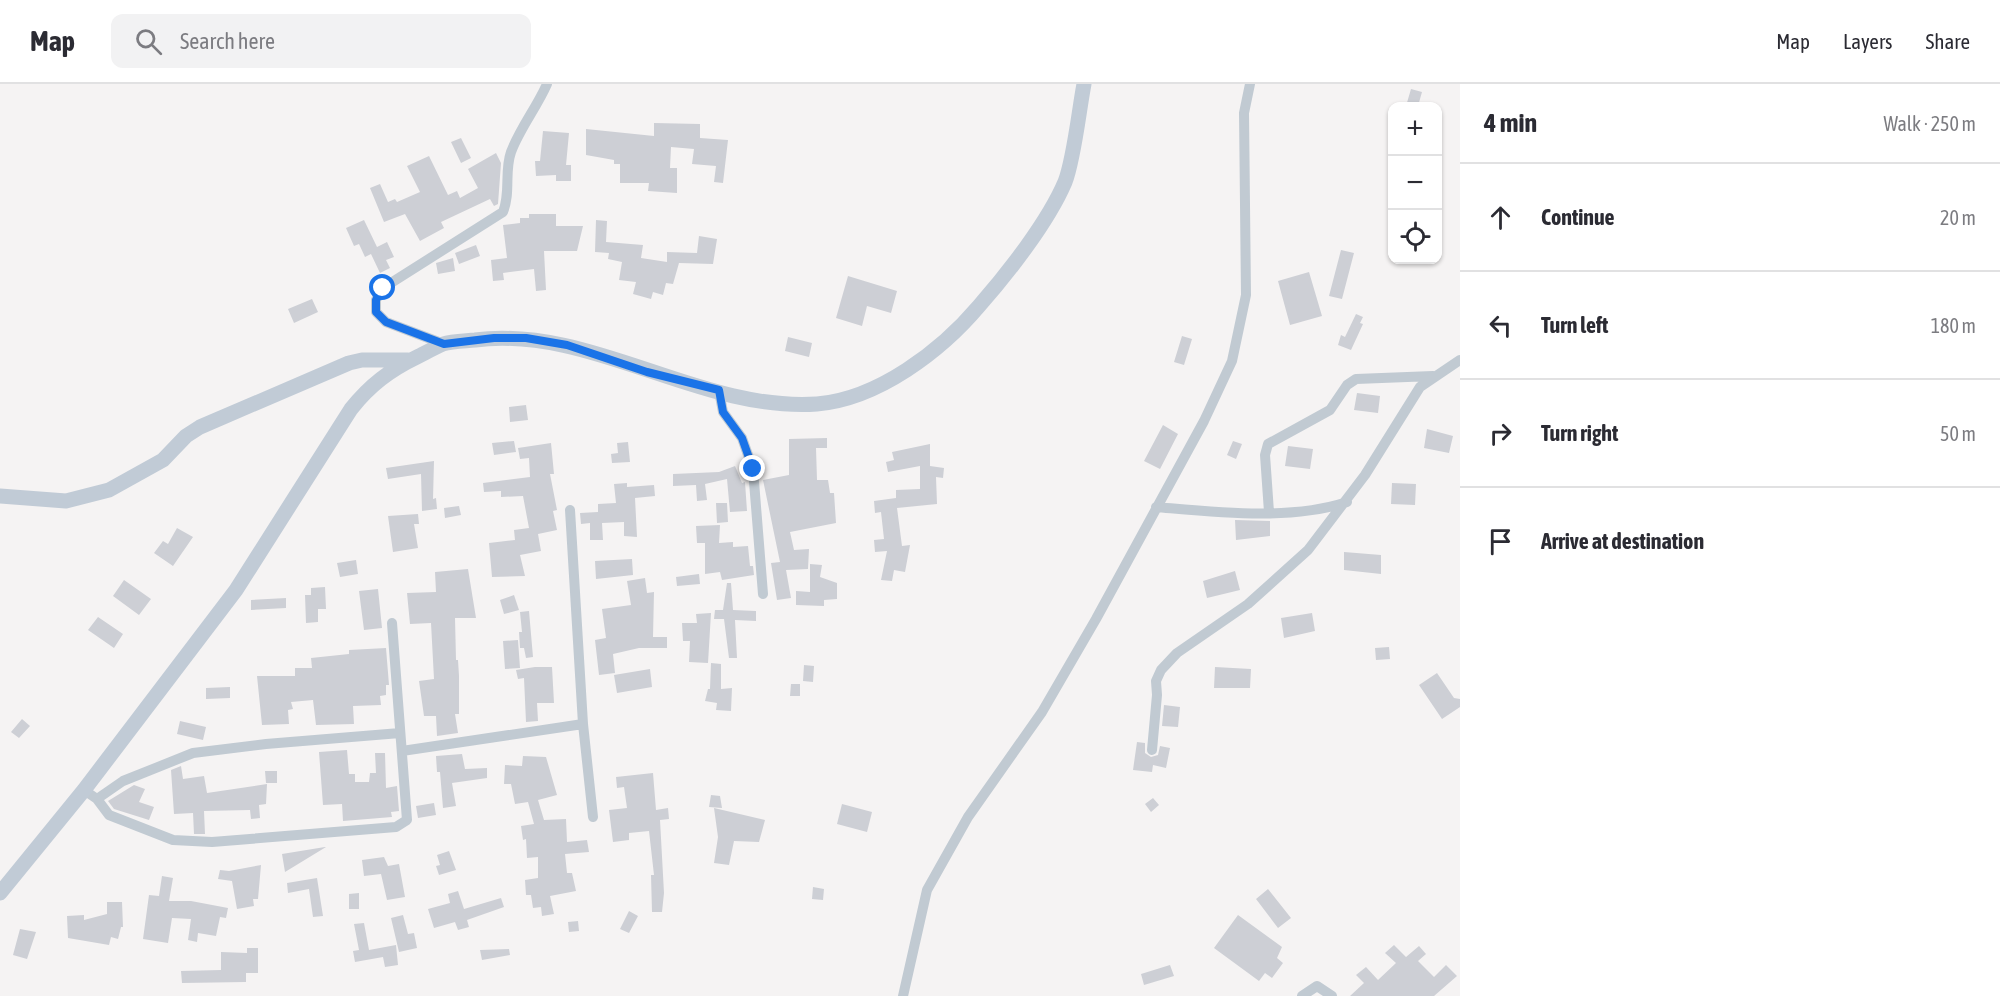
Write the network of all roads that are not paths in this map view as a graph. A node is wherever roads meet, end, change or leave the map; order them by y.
1 (547, 84) edge
2 (1084, 84) edge
3 (1250, 84) edge
4 (444, 344) junction
5 (411, 360) junction
6 (1460, 360) edge
7 (1433, 376) junction
8 (719, 390) junction
9 (0, 496) edge
10 (1347, 502) junction
11 (1156, 507) junction
12 (570, 510) dead end
13 (1269, 512) junction
14 (763, 594) dead end
15 (392, 623) dead end
16 (583, 724) junction
17 (400, 734) junction
18 (1152, 750) dead end
19 (402, 751) junction
20 (84, 790) junction
21 (97, 799) junction
22 (593, 817) dead end
23 (0, 893) edge
24 (903, 996) edge
25 (1302, 996) edge
26 (1332, 996) edge

1 - 4 street
2 - 8 street
3 - 11 street
4 - 5 street
4 - 8 street
5 - 9 street
5 - 20 street
6 - 7 street
7 - 10 street
7 - 13 street
8 - 14 street
10 - 13 street
10 - 18 street
11 - 13 street
11 - 24 street
12 - 16 street
15 - 17 street
16 - 19 street
16 - 22 street
17 - 19 street
17 - 21 street
19 - 21 street
20 - 21 street
20 - 23 street
25 - 26 street

